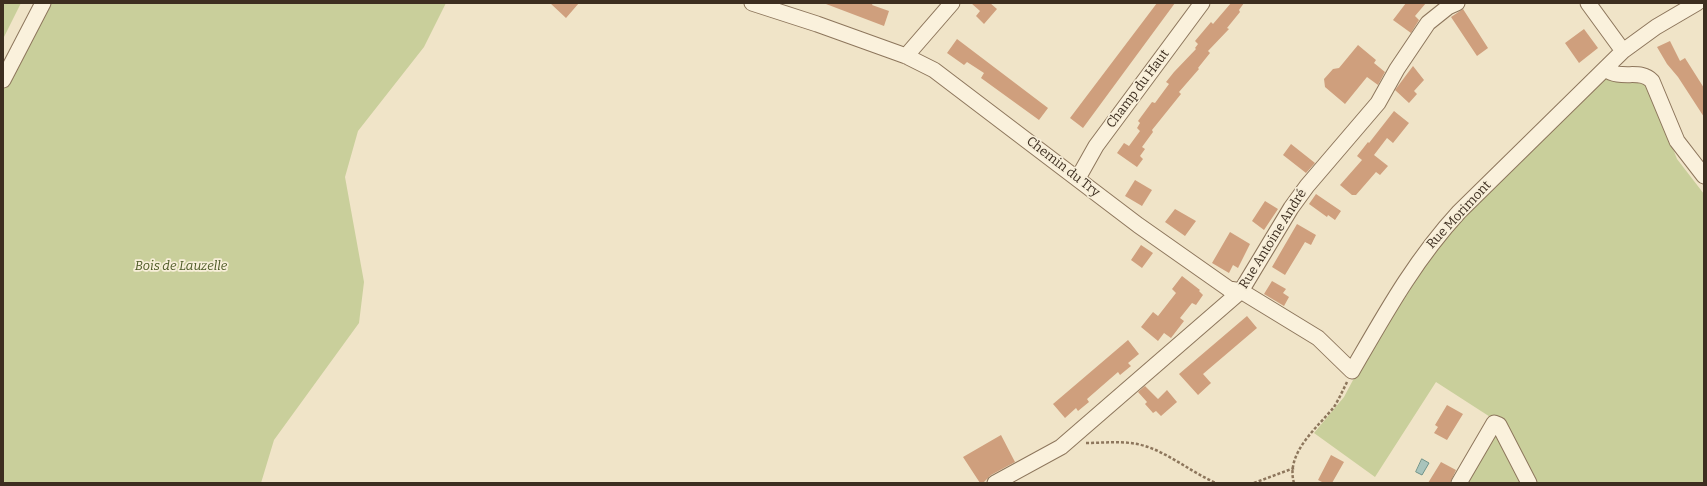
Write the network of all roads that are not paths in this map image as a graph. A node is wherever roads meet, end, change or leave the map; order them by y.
1 (43, 3) edge
2 (752, 3) edge
3 (952, 3) edge
4 (1202, 3) edge
5 (1457, 3) edge
6 (1588, 3) edge
7 (1697, 3) edge
8 (1623, 51) junction
9 (906, 56) junction
10 (1605, 68) junction
11 (3, 80) edge
12 (1704, 176) edge
13 (1078, 178) junction
14 (1241, 291) junction
15 (1352, 371) joint
16 (996, 483) edge
17 (1459, 483) edge
18 (1529, 483) edge

1 - 11 street
2 - 9 street, Chemin du Try
3 - 9 street
4 - 13 street, Champ du Haut
5 - 14 street, Rue Antoine André
6 - 8 street
7 - 8 street, Rue Morimont
8 - 10 street, Rue Morimont
9 - 13 street, Chemin du Try
10 - 12 street
10 - 15 street, Rue Morimont
13 - 14 street, Chemin du Try
14 - 15 street, Chemin du Try
14 - 16 street, Rue Antoine André
17 - 18 street

